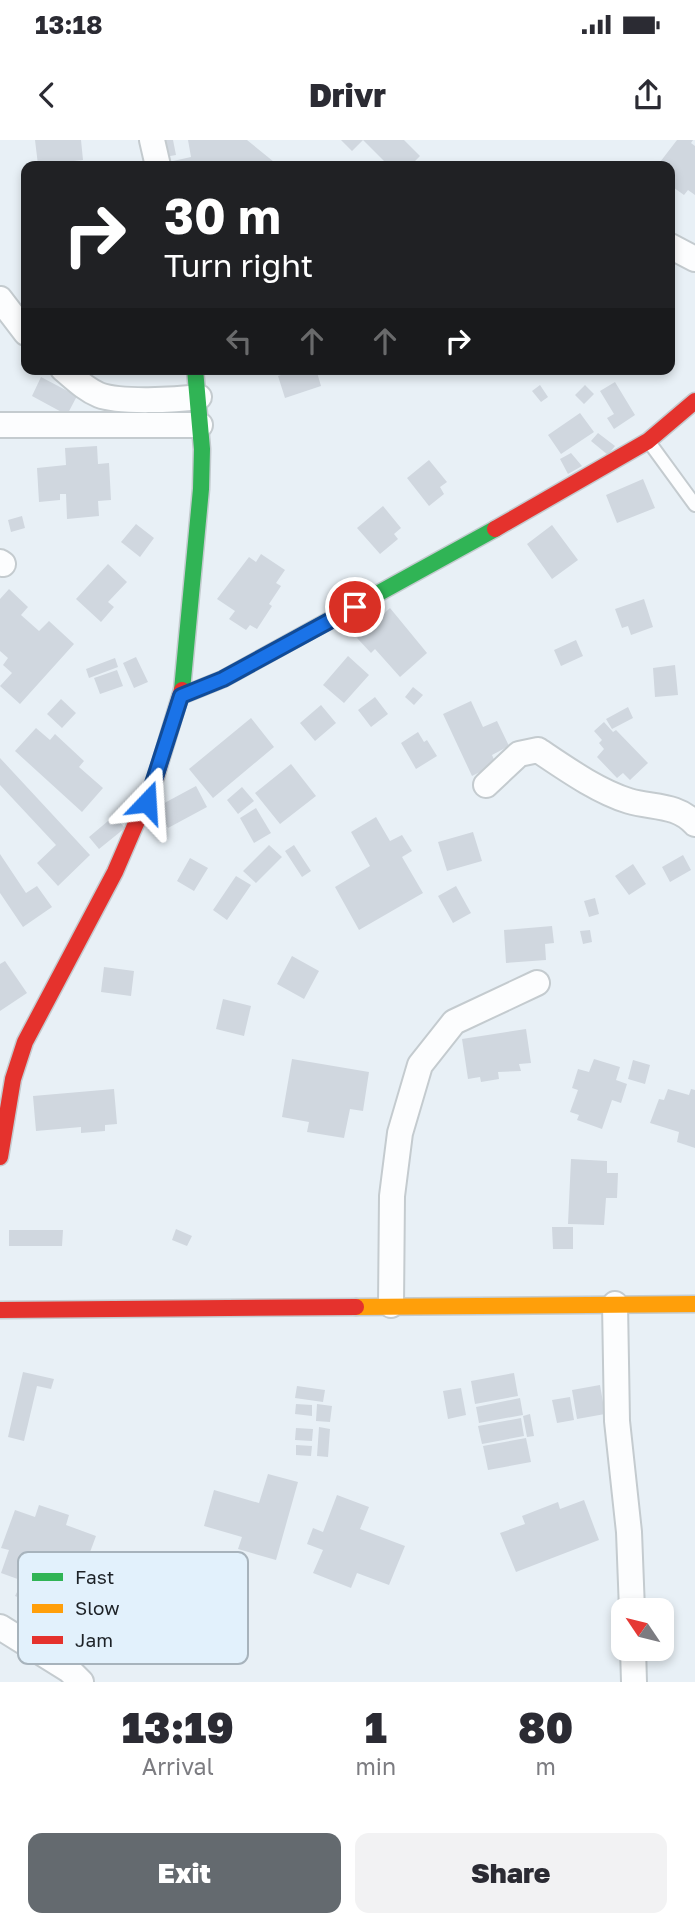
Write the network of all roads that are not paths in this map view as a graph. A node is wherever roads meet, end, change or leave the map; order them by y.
1 (152, 140) edge
2 (157, 161) edge
3 (675, 249) edge
4 (695, 259) edge
5 (0, 299) edge
6 (21, 326) edge
7 (70, 375) edge
8 (196, 375) edge
9 (199, 397) junction
10 (695, 401) edge
11 (0, 425) edge
12 (200, 425) junction
13 (648, 442) junction
14 (695, 505) edge
15 (181, 696) junction
16 (486, 785) dead end
17 (695, 824) edge
18 (537, 983) dead end
19 (0, 1157) edge
20 (615, 1304) junction
21 (695, 1304) edge
22 (391, 1305) junction
23 (0, 1310) edge
24 (632, 1598) edge
25 (0, 1627) edge
26 (18, 1638) edge
27 (633, 1661) edge
28 (59, 1664) edge
29 (81, 1682) edge
30 (634, 1682) edge

1 - 2 street
3 - 4 street
5 - 6 street
7 - 9 street
8 - 9 street
9 - 12 street
10 - 13 street
11 - 12 street
12 - 15 street
13 - 14 lane
13 - 15 street
15 - 19 street
16 - 17 street
18 - 22 street
20 - 21 street
20 - 22 street
20 - 24 street
22 - 23 street
25 - 26 street
27 - 30 street
28 - 29 street

